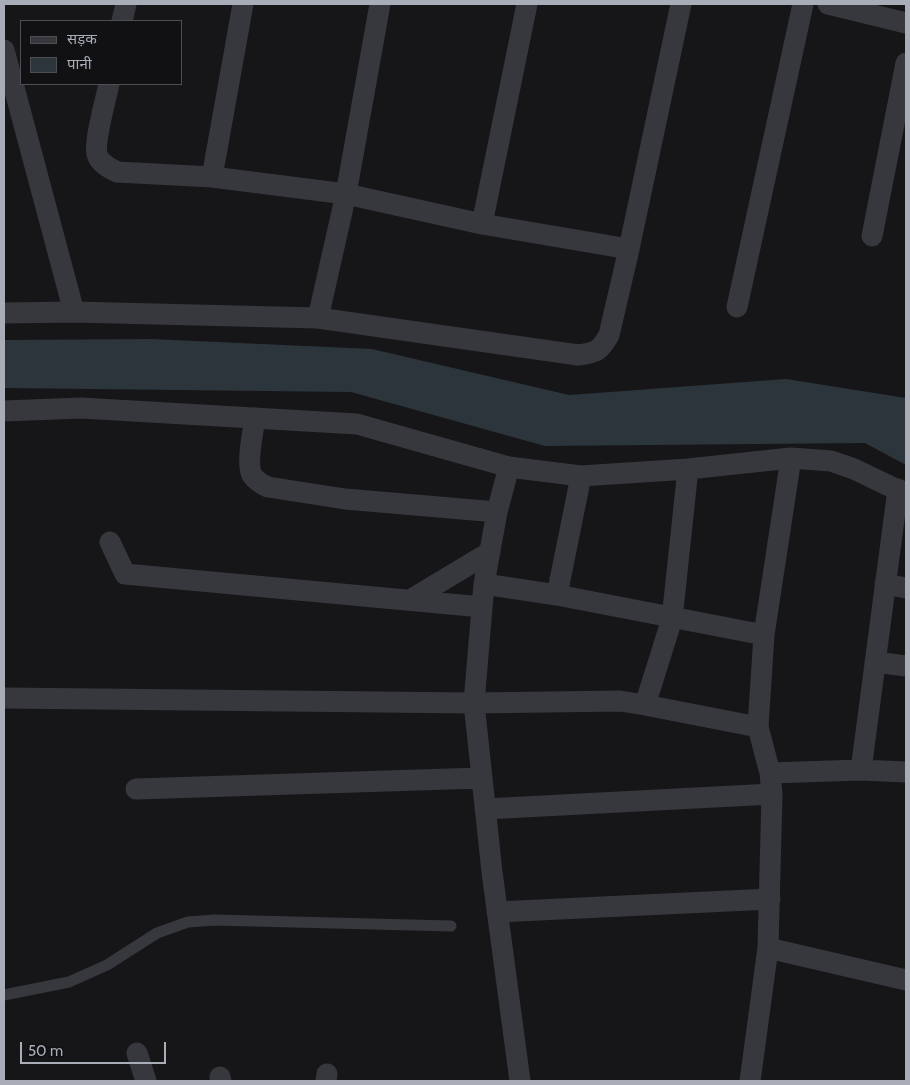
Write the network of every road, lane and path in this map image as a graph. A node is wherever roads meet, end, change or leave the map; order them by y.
1 (126, 4) edge
2 (243, 4) edge
3 (380, 4) edge
4 (527, 4) edge
5 (681, 4) edge
6 (803, 4) edge
7 (828, 4) edge
8 (122, 20) edge
9 (906, 23) edge
10 (4, 50) edge
11 (906, 63) edge
12 (109, 85) edge
13 (212, 176) junction
14 (346, 194) junction
15 (482, 224) junction
16 (872, 236) dead end
17 (630, 249) junction
18 (737, 307) dead end
19 (4, 312) edge
20 (74, 312) junction
21 (318, 318) junction
22 (4, 411) edge
23 (255, 418) junction
24 (791, 458) junction
25 (509, 466) junction
26 (688, 469) junction
27 (581, 476) junction
28 (902, 492) edge
29 (497, 512) junction
30 (110, 542) dead end
31 (490, 552) junction
32 (484, 584) junction
33 (885, 584) junction
34 (906, 588) edge
35 (557, 596) junction
36 (410, 600) junction
37 (482, 607) junction
38 (672, 619) junction
39 (764, 635) junction
40 (875, 662) junction
41 (906, 666) edge
42 (4, 698) edge
43 (474, 703) junction
44 (645, 705) junction
45 (758, 727) junction
46 (861, 770) junction
47 (906, 772) edge
48 (481, 778) junction
49 (771, 784) junction
50 (136, 788) dead end
51 (485, 809) junction
52 (770, 900) junction
53 (497, 912) junction
54 (451, 926) dead end
55 (768, 948) junction
56 (906, 980) edge
57 (4, 995) edge
58 (137, 1053) dead end
59 (146, 1081) edge
60 (520, 1081) edge
61 (750, 1081) edge

1 - 8 street
2 - 13 street
3 - 14 street
4 - 15 street
5 - 17 street
6 - 18 street
7 - 9 street
10 - 20 street
11 - 16 street
12 - 13 street
13 - 14 street
14 - 15 street
14 - 21 street
15 - 17 street
17 - 21 street
19 - 20 street
20 - 21 street
22 - 23 street
23 - 25 street
23 - 29 street
24 - 26 street
24 - 28 street
24 - 39 street
25 - 27 street
25 - 29 street
26 - 27 street
26 - 38 street
27 - 35 street
28 - 33 street
29 - 31 street
30 - 36 street
31 - 32 street
31 - 36 street
32 - 35 street
32 - 37 street
33 - 34 street
33 - 40 street
35 - 38 street
36 - 37 street
37 - 43 street
38 - 39 street
38 - 44 street
39 - 45 street
40 - 41 street
40 - 46 street
42 - 43 street
43 - 44 street
43 - 48 street
44 - 45 street
45 - 49 street
46 - 47 street
46 - 49 street
48 - 50 street
48 - 51 street
49 - 51 street
49 - 52 street
51 - 53 street
52 - 53 street
52 - 55 street
53 - 60 street
54 - 57 lane
55 - 56 street
55 - 61 street
58 - 59 street

